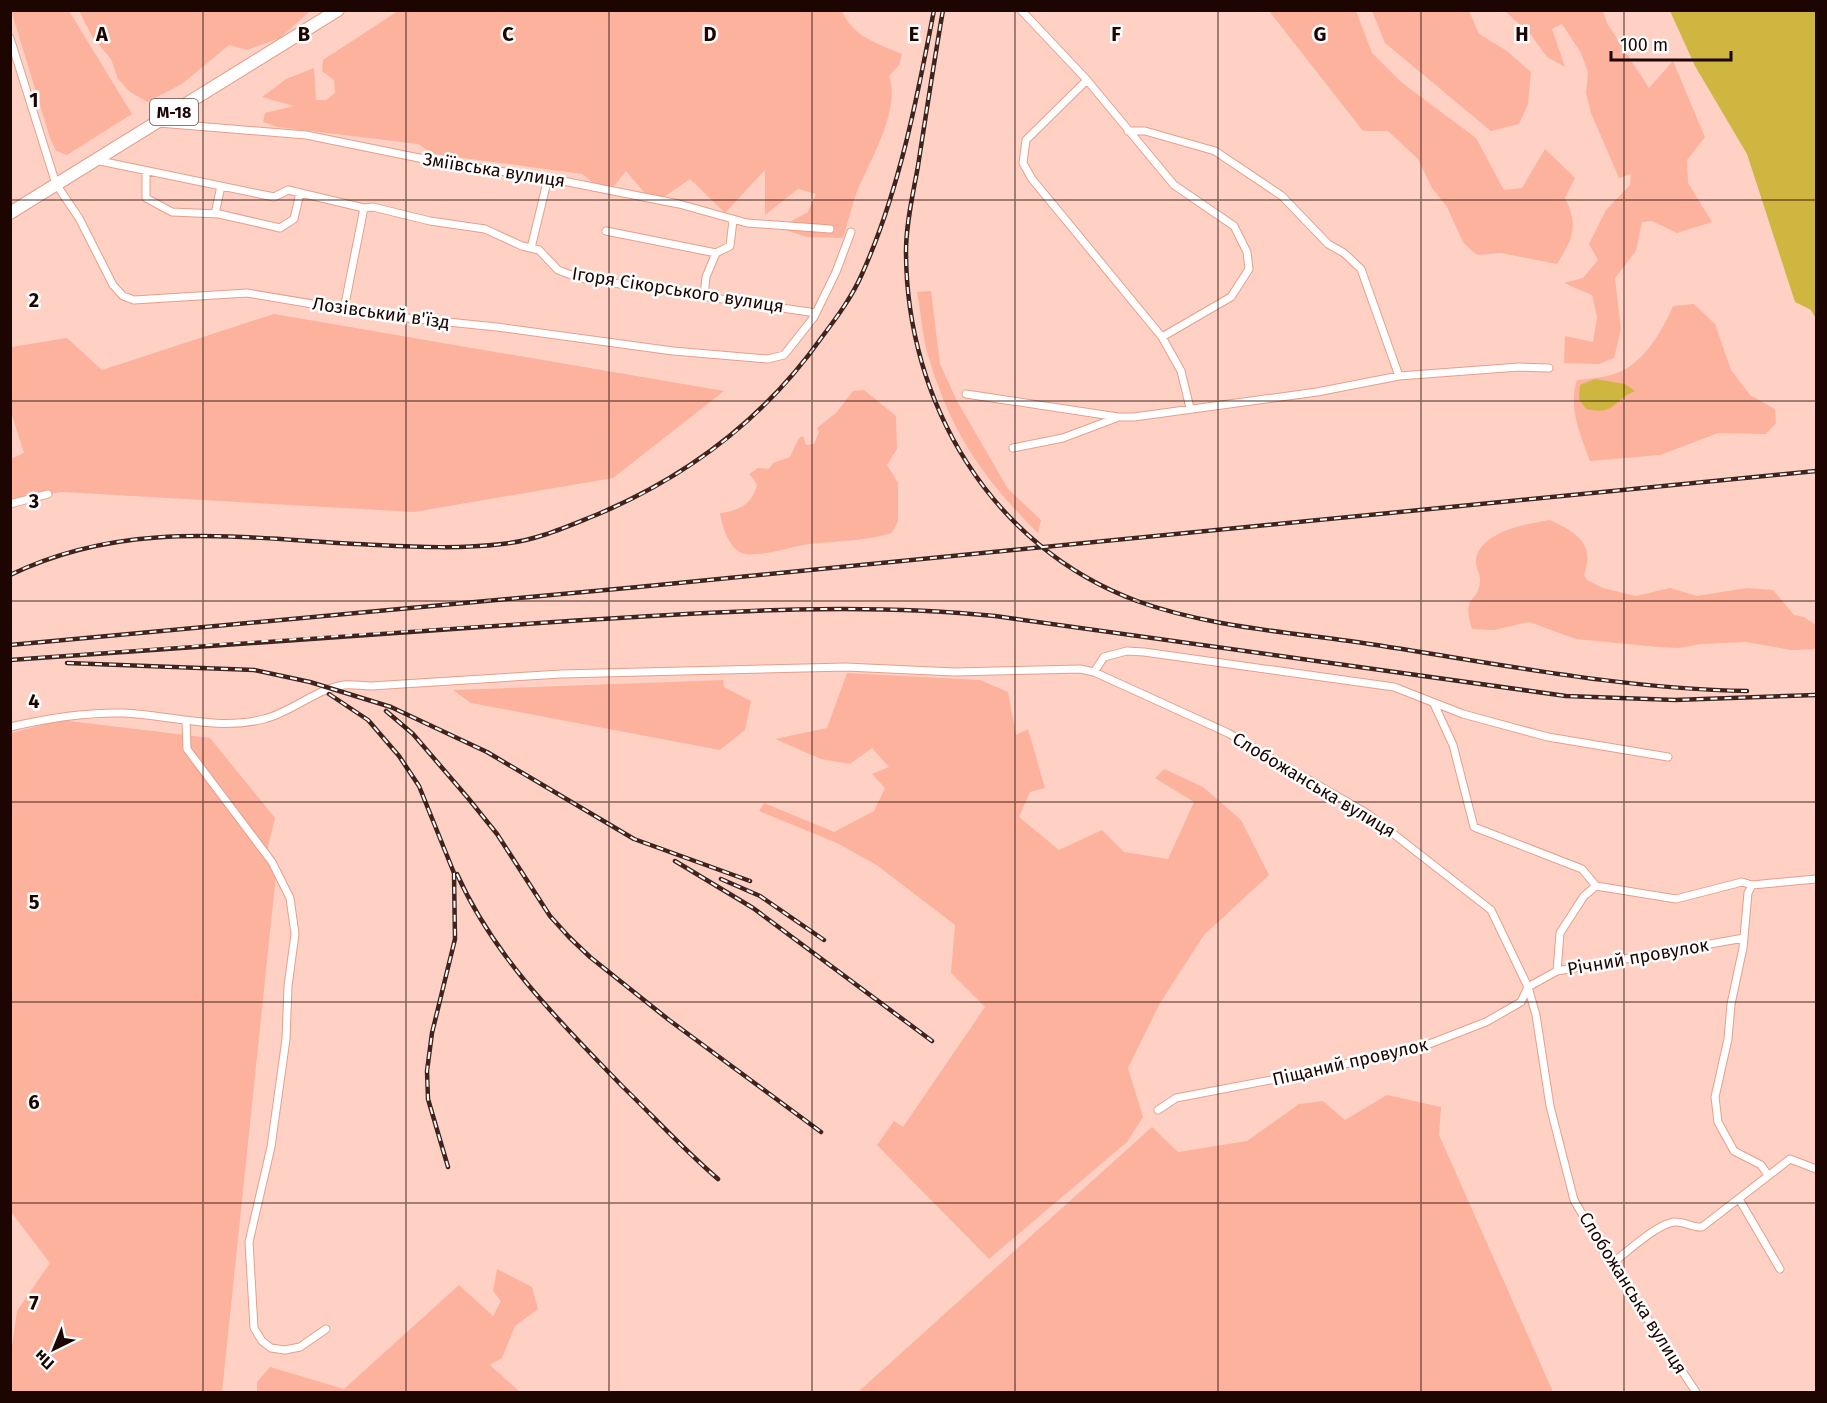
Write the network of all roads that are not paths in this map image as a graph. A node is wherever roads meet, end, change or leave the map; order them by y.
1 (338, 10) edge
2 (1021, 10) edge
3 (10, 38) edge
4 (1087, 80) junction
5 (156, 123) junction
6 (1128, 131) junction
7 (95, 160) junction
8 (146, 171) junction
9 (548, 178) junction
10 (56, 184) junction
11 (221, 186) junction
12 (300, 193) junction
13 (364, 208) junction
14 (10, 213) edge
15 (214, 214) junction
16 (733, 220) junction
17 (830, 229) dead end
18 (606, 231) dead end
19 (851, 232) dead end
20 (531, 248) junction
21 (716, 253) junction
22 (704, 296) junction
23 (344, 309) junction
24 (816, 313) junction
25 (1162, 337) junction
26 (1549, 368) dead end
27 (1399, 376) junction
28 (966, 394) dead end
29 (1190, 408) junction
30 (1118, 417) junction
31 (1013, 448) dead end
32 (48, 494) dead end
33 (10, 504) edge
34 (1094, 672) junction
35 (1434, 704) junction
36 (186, 722) junction
37 (10, 727) edge
38 (1668, 757) dead end
39 (1816, 879) edge
40 (1752, 885) junction
41 (1596, 886) junction
42 (1744, 938) junction
43 (1557, 971) junction
44 (1527, 987) junction
45 (1158, 1110) dead end
46 (1816, 1169) edge
47 (1768, 1175) junction
48 (1739, 1199) junction
49 (1611, 1264) junction
50 (1780, 1269) dead end
51 (326, 1329) dead end
52 (1696, 1392) edge

1 - 5 highway, М-18
2 - 4 street
3 - 10 street
4 - 6 street
4 - 25 street
5 - 7 highway, М-18
5 - 9 street, Зміївська вулиця
6 - 25 street
6 - 27 street
7 - 8 street, Ігоря Сікорського вулиця
7 - 10 highway, М-18
8 - 11 street, Ігоря Сікорського вулиця
8 - 15 street
9 - 16 street, Зміївська вулиця
9 - 20 street
10 - 14 highway, М-18
10 - 23 street, Лозівський в'їзд
11 - 12 street, Ігоря Сікорського вулиця
11 - 15 street
12 - 13 street, Ігоря Сікорського вулиця
12 - 15 street
13 - 20 street, Ігоря Сікорського вулиця
13 - 23 street
16 - 17 street, Зміївська вулиця
16 - 21 street
18 - 21 street
19 - 24 street
20 - 22 street, Ігоря Сікорського вулиця
21 - 22 street
22 - 24 street, Ігоря Сікорського вулиця
23 - 24 street, Лозівський в'їзд
25 - 29 street
26 - 27 street
27 - 29 street
28 - 30 street
29 - 30 street
30 - 31 street
32 - 33 street
34 - 35 street
34 - 36 street, Слобожанська вулиця
34 - 44 street, Слобожанська вулиця
35 - 38 street
35 - 41 street
36 - 37 street, Слобожанська вулиця
36 - 51 street
39 - 40 street
40 - 41 street
40 - 42 street
41 - 43 street, Річний провулок
42 - 43 street, Річний провулок
42 - 47 street
43 - 44 street
44 - 45 street, Піщаний провулок
44 - 49 street, Слобожанська вулиця
46 - 47 street
47 - 48 street
48 - 49 street
48 - 50 street
49 - 52 street, Слобожанська вулиця

